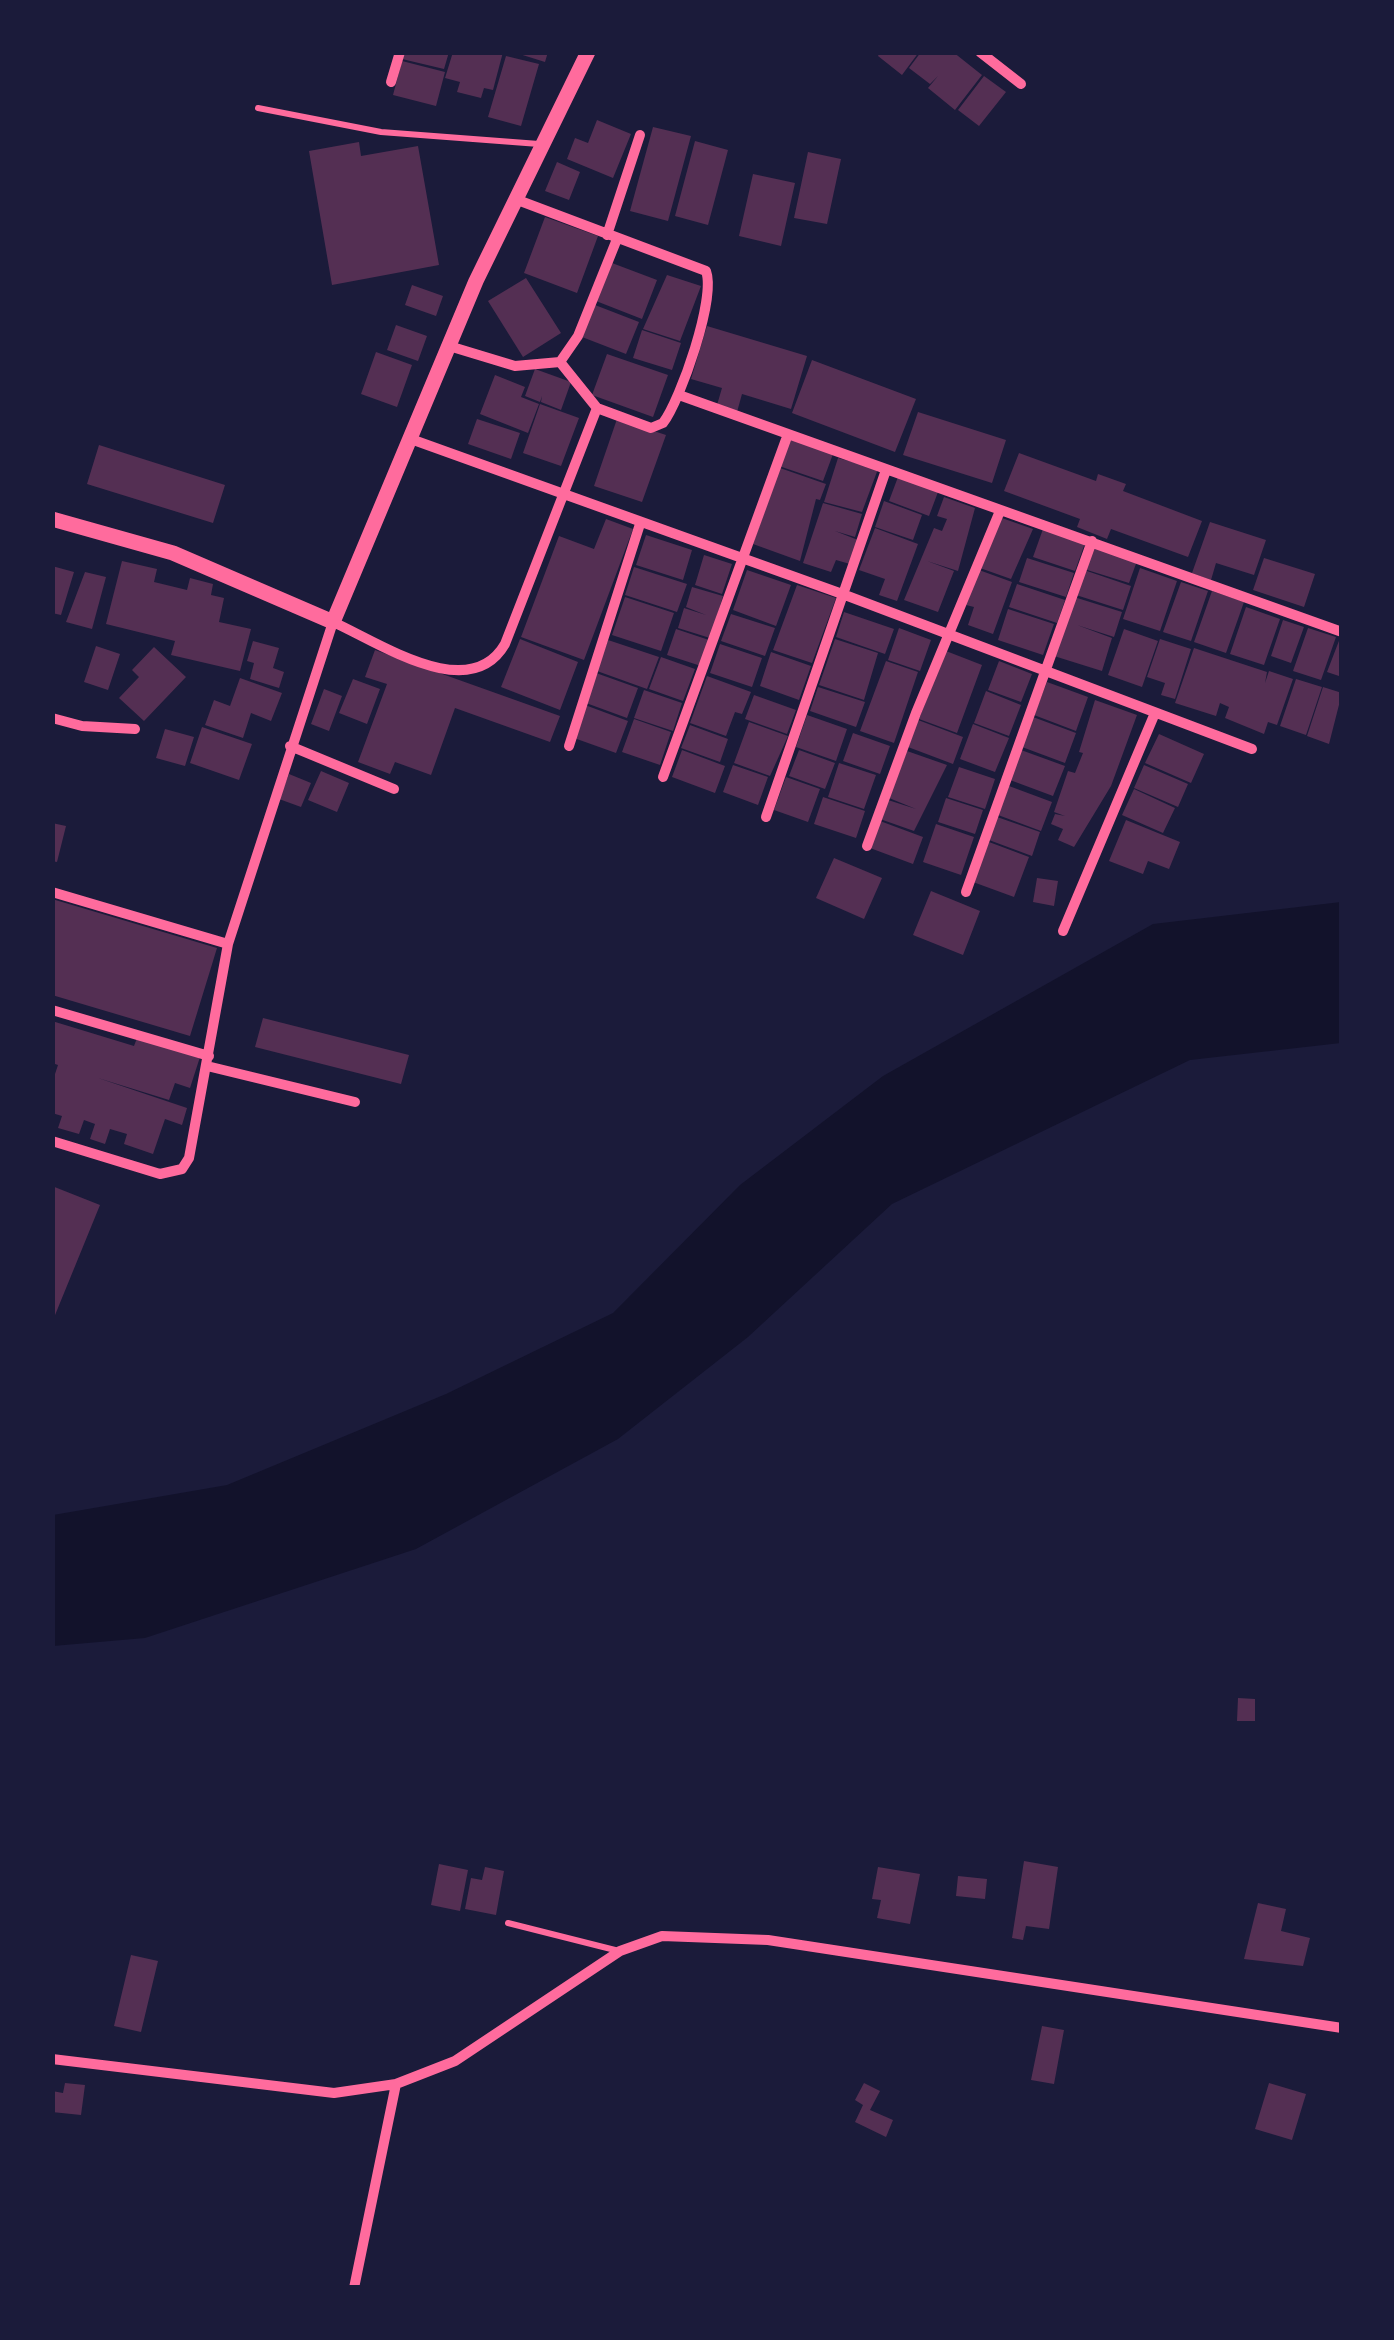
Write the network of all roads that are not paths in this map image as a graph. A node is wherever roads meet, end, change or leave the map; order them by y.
1 (400, 52) edge
2 (588, 52) edge
3 (980, 52) edge
4 (391, 82) dead end
5 (1021, 84) dead end
6 (258, 108) dead end
7 (640, 135) dead end
8 (542, 144) junction
9 (515, 199) junction
10 (612, 237) junction
11 (449, 346) junction
12 (560, 362) junction
13 (679, 395) junction
14 (597, 408) junction
15 (788, 434) junction
16 (408, 438) junction
17 (886, 470) junction
18 (562, 495) junction
19 (1000, 511) junction
20 (52, 519) edge
21 (640, 524) junction
22 (1092, 541) junction
23 (743, 559) junction
24 (845, 595) junction
25 (333, 622) junction
26 (1342, 632) edge
27 (948, 636) junction
28 (1044, 672) junction
29 (1156, 713) junction
30 (52, 718) edge
31 (135, 728) dead end
32 (290, 746) junction
33 (569, 746) dead end
34 (1252, 749) dead end
35 (663, 777) dead end
36 (394, 788) dead end
37 (766, 817) dead end
38 (868, 846) dead end
39 (52, 892) edge
40 (966, 892) dead end
41 (1062, 931) dead end
42 (228, 944) junction
43 (52, 1010) edge
44 (208, 1061) junction
45 (355, 1102) dead end
46 (52, 1141) edge
47 (508, 1923) dead end
48 (620, 1951) junction
49 (1342, 2028) edge
50 (52, 2058) edge
51 (396, 2084) junction
52 (354, 2288) edge

1 - 4 street
2 - 8 street
3 - 5 street
6 - 8 lane
7 - 10 street
8 - 9 street
9 - 10 street
9 - 11 street
10 - 12 street
10 - 13 street
11 - 12 street
11 - 16 street
12 - 14 street
13 - 14 street
13 - 15 street
14 - 18 street
15 - 17 street
15 - 23 street
16 - 18 street
16 - 25 street
17 - 19 street
17 - 24 street
18 - 21 street
18 - 25 street
19 - 22 street
19 - 27 street
20 - 25 street
21 - 23 street
21 - 33 street
22 - 26 street
22 - 28 street
23 - 24 street
23 - 35 street
24 - 27 street
24 - 37 street
25 - 32 street
27 - 28 street
27 - 38 street
28 - 29 street
28 - 40 street
29 - 34 street
29 - 41 street
30 - 31 street
32 - 36 street
32 - 42 street
39 - 42 street
42 - 44 street
43 - 44 street
44 - 45 street
44 - 46 street
47 - 48 lane
48 - 49 street
48 - 51 street
50 - 51 street
51 - 52 street

